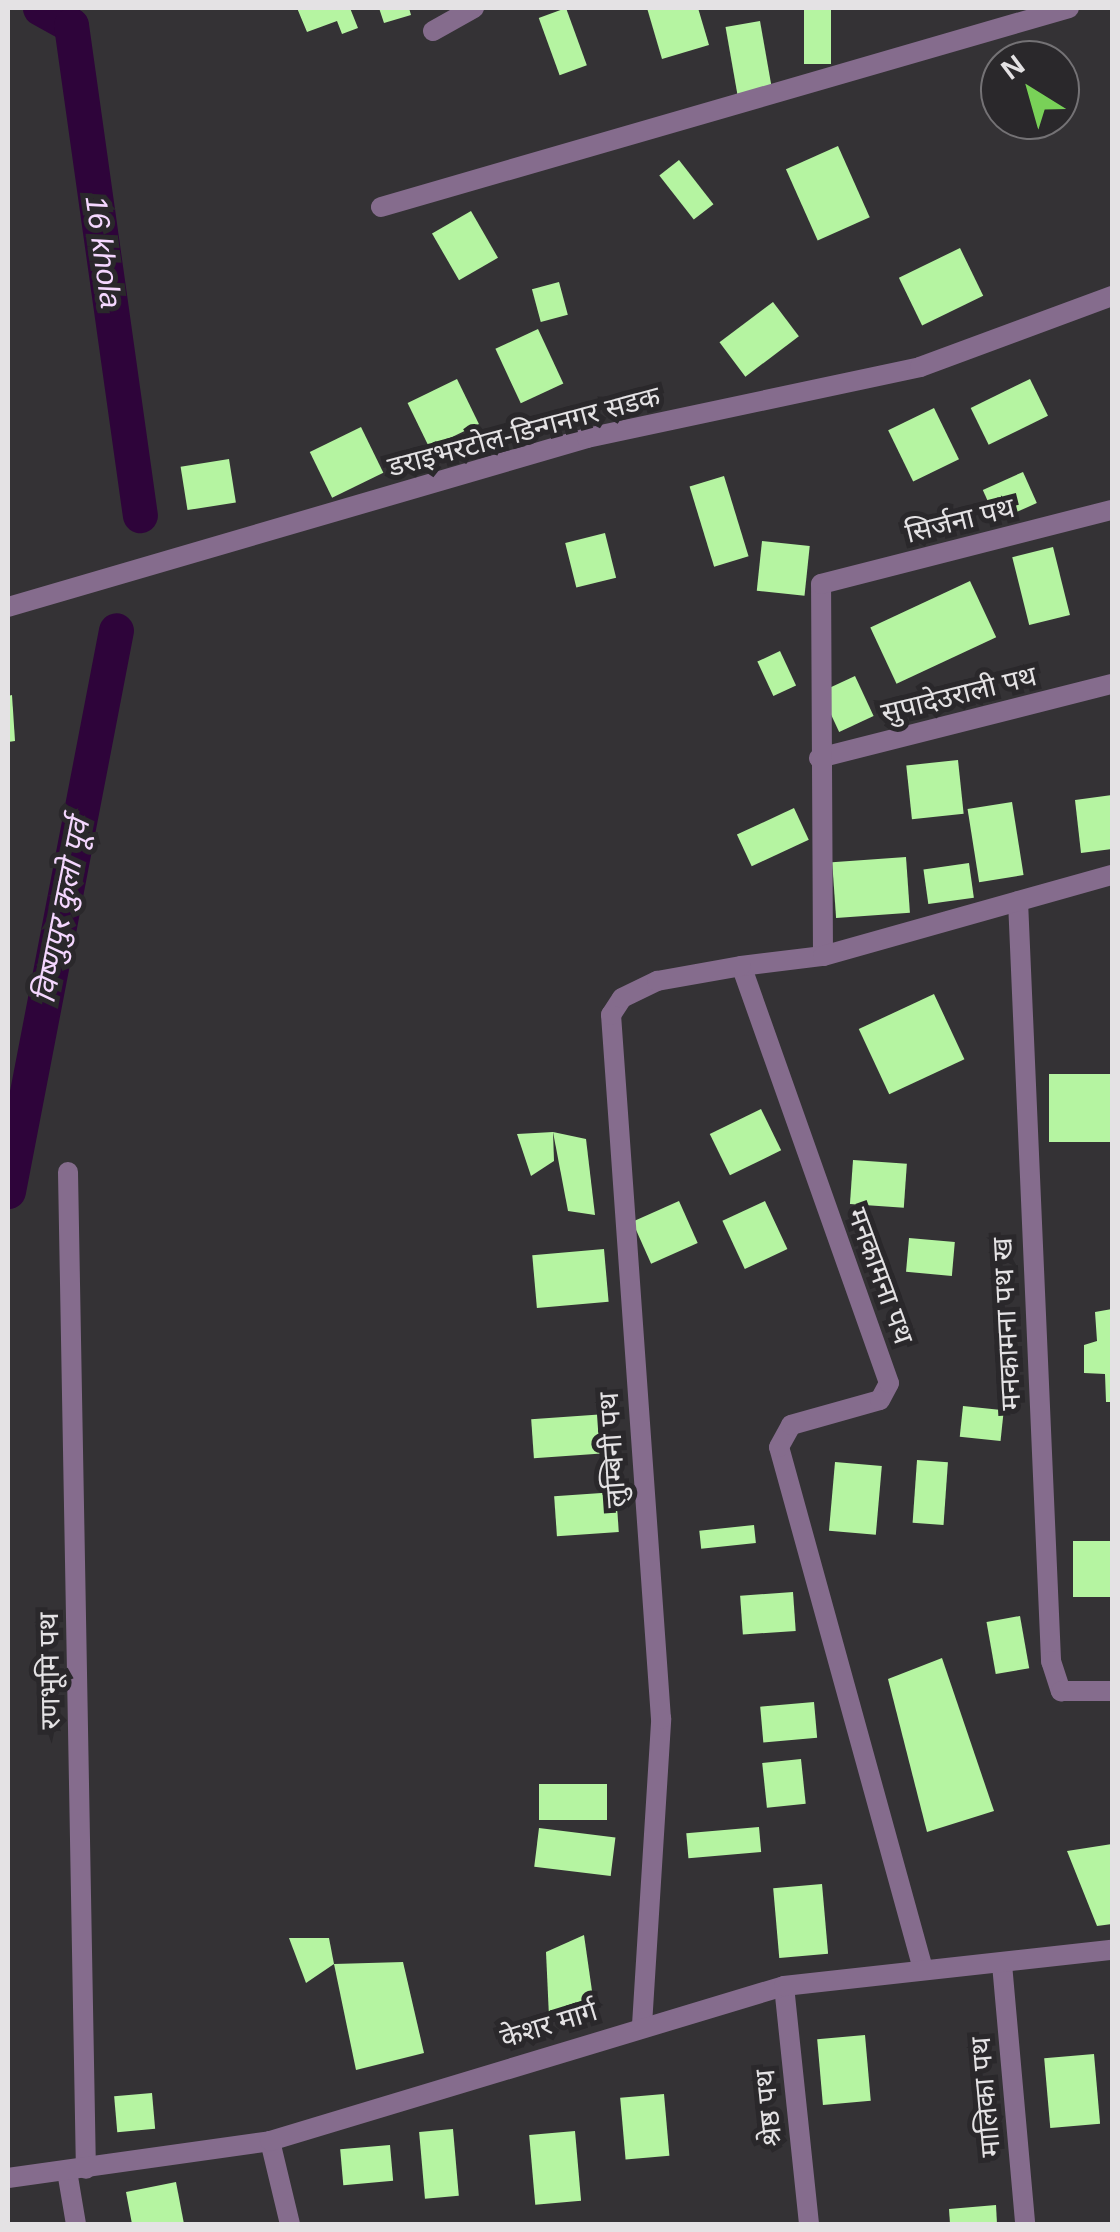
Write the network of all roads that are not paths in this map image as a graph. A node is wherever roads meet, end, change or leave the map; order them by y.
1 (474, 8) edge
2 (1069, 8) edge
3 (433, 31) dead end
4 (381, 207) dead end
5 (1112, 296) edge
6 (1112, 510) edge
7 (8, 606) edge
8 (1112, 684) edge
9 (819, 758) junction
10 (1112, 875) edge
11 (1018, 901) junction
12 (822, 956) junction
13 (740, 966) junction
14 (68, 1172) dead end
15 (1112, 1691) edge
16 (1112, 1950) edge
17 (1002, 1964) junction
18 (923, 1969) junction
19 (784, 1986) junction
20 (642, 2025) junction
21 (270, 2141) junction
22 (76, 2170) junction
23 (8, 2178) edge
24 (76, 2224) edge
25 (290, 2224) edge
26 (809, 2224) edge
27 (1025, 2224) edge

1 - 3 street
2 - 4 street
5 - 7 street, डराइभरटोल-डिन्गनगर सडक
6 - 9 street, सिर्जना पथ
8 - 9 street, सुपादेउराली पथ
9 - 12 street
10 - 11 street
11 - 12 street
11 - 15 street, मनकामना पथ ख
12 - 13 street
13 - 18 street, मनकामना पथ
13 - 20 street, लुम्बिनी पथ
14 - 22 street, रणभूमि पथ
16 - 17 street, केशर मार्ग
17 - 18 street, केशर मार्ग
17 - 27 street, मालिका पथ
18 - 19 street, केशर मार्ग
19 - 20 street, केशर मार्ग
19 - 26 street, श्रेष्ठ पथ
20 - 21 street, केशर मार्ग
21 - 22 street, केशर मार्ग
21 - 25 street
22 - 23 street, केशर मार्ग
22 - 24 street, रणभूमि पथ

